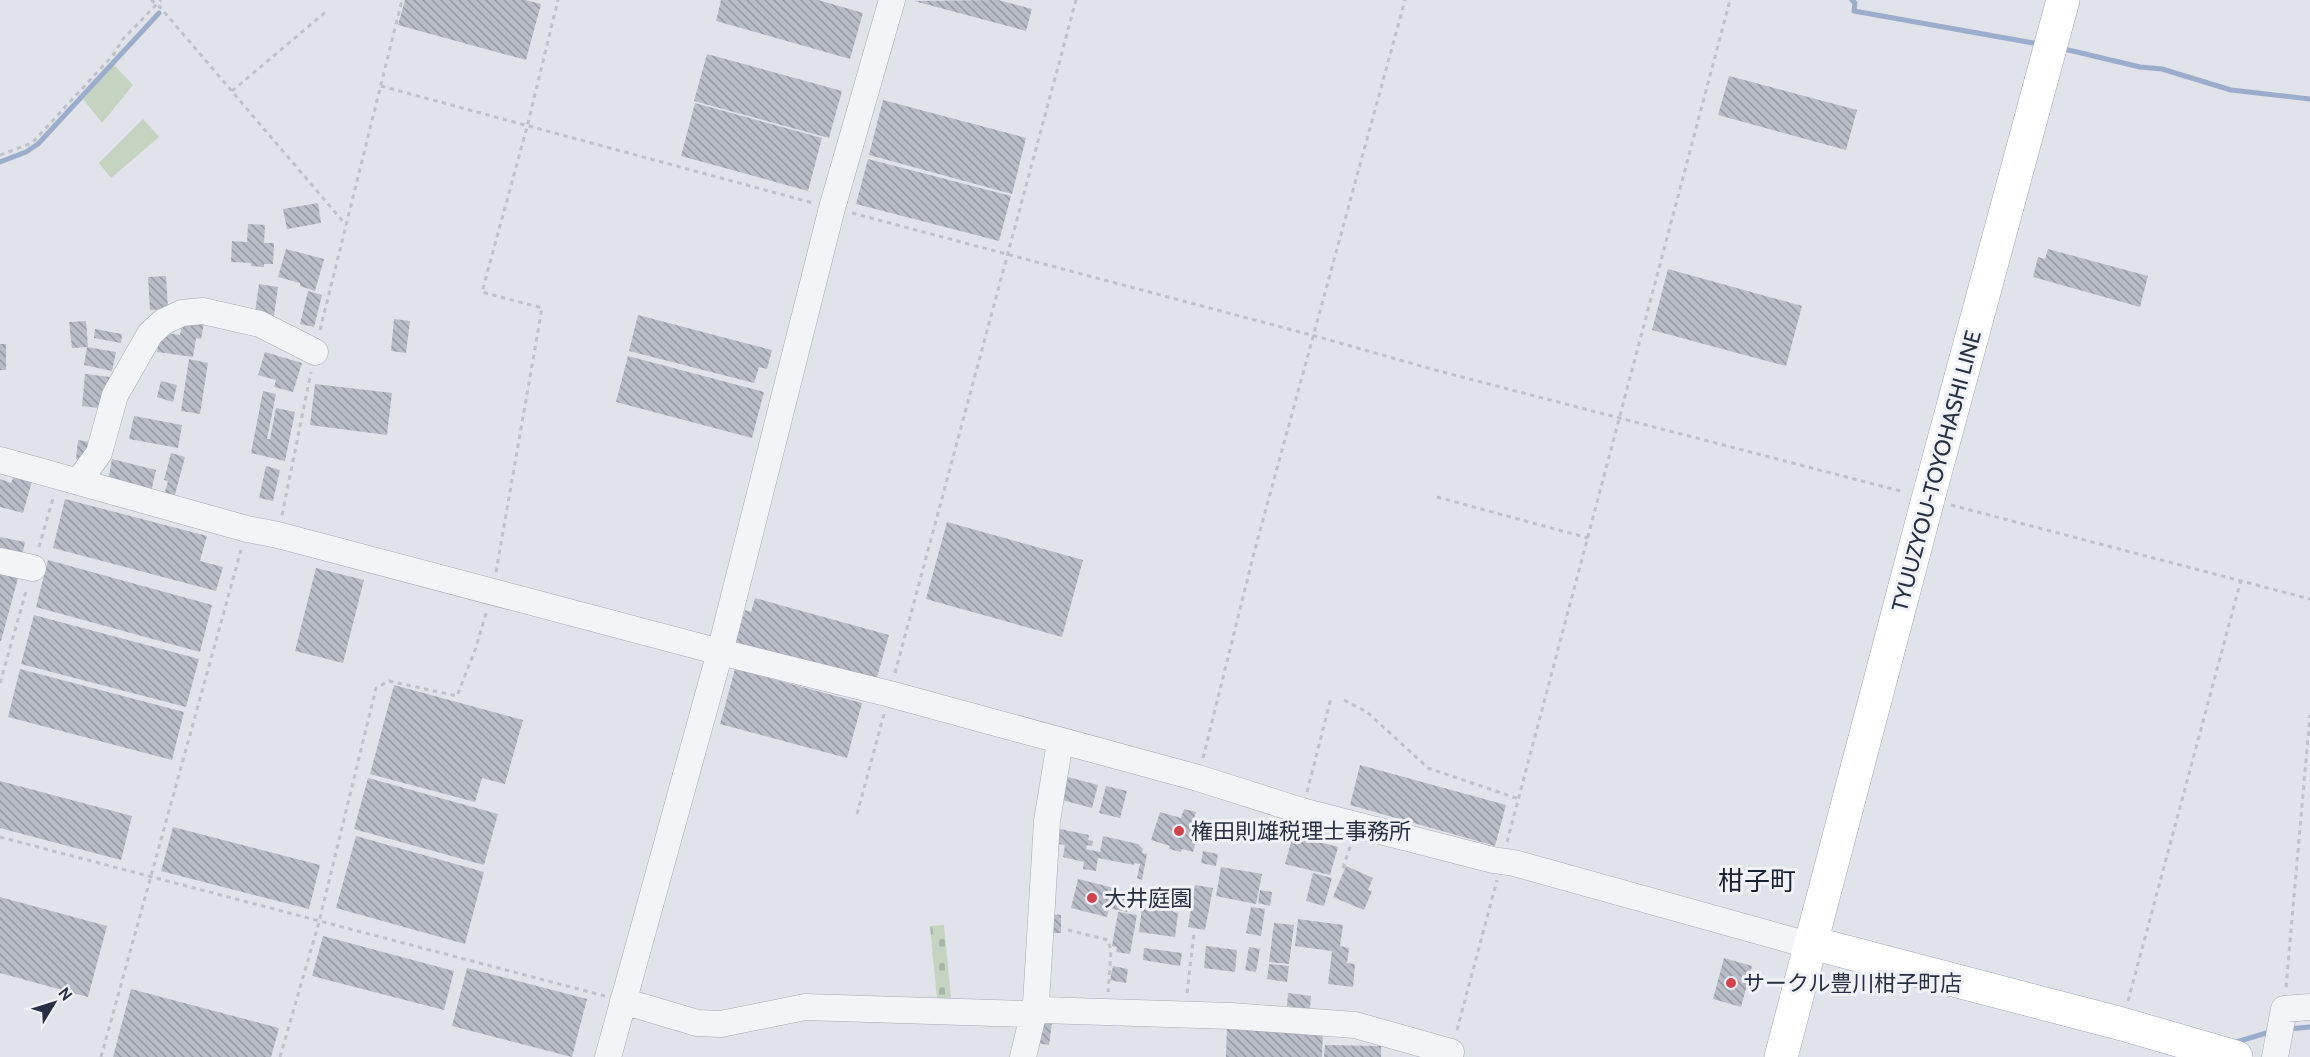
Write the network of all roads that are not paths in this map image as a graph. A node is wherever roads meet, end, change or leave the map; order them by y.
1 (892, 0) edge
2 (2062, 0) edge
3 (315, 352) road end
4 (0, 460) edge
5 (78, 482) junction
6 (0, 561) edge
7 (33, 568) dead end
8 (720, 652) junction
9 (1060, 742) junction
10 (1812, 943) junction
11 (623, 1001) junction
12 (2310, 1007) edge
13 (1034, 1012) junction
14 (2277, 1050) edge
15 (1451, 1052) road end
16 (2217, 1052) edge
17 (608, 1057) edge
18 (1023, 1057) edge
19 (1781, 1057) edge

1 - 8 street
2 - 10 main road, TYUUZYOU-TOYOHASHI LINE
3 - 5 street
4 - 5 street
5 - 8 street
6 - 7 street
8 - 9 street
8 - 11 street
9 - 10 street
9 - 13 street
10 - 16 main road
10 - 19 main road, TYUUZYOU-TOYOHASHI LINE
11 - 13 street
11 - 17 street
12 - 14 street
13 - 15 street
13 - 18 street

